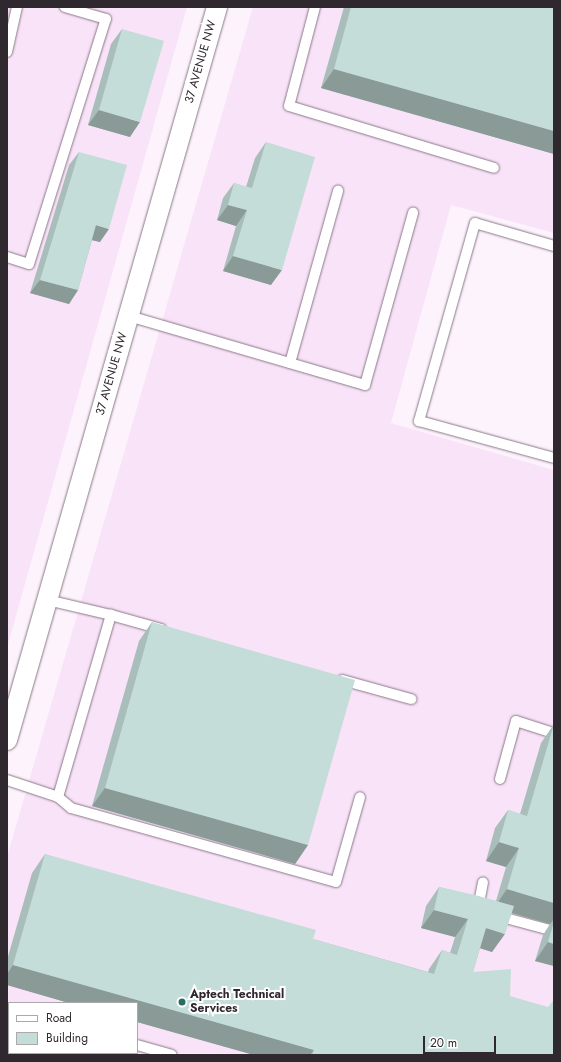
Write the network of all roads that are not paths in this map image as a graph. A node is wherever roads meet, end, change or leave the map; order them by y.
1 (18, 7) edge
2 (65, 7) edge
3 (217, 7) edge
4 (315, 7) edge
5 (7, 52) edge
6 (494, 168) dead end
7 (338, 191) dead end
8 (414, 213) dead end
9 (554, 246) edge
10 (7, 257) edge
11 (129, 316) junction
12 (290, 363) junction
13 (554, 458) edge
14 (47, 600) junction
15 (111, 614) junction
16 (173, 632) edge
17 (334, 678) edge
18 (411, 700) dead end
19 (554, 733) edge
20 (7, 740) edge
21 (500, 779) dead end
22 (7, 780) edge
23 (58, 797) junction
24 (360, 797) dead end
25 (483, 882) dead end
26 (554, 931) edge
27 (138, 1045) edge
28 (172, 1055) edge

1 - 5 lane
2 - 10 lane
3 - 11 street, 37 AVENUE NW
4 - 6 lane
7 - 12 lane
8 - 12 lane
9 - 13 lane
11 - 12 lane
11 - 14 street, 37 AVENUE NW
14 - 15 lane
14 - 20 street, 37 AVENUE NW
15 - 16 lane
15 - 23 lane
17 - 18 lane
19 - 21 lane
22 - 23 lane
23 - 24 lane
25 - 26 lane
27 - 28 lane

